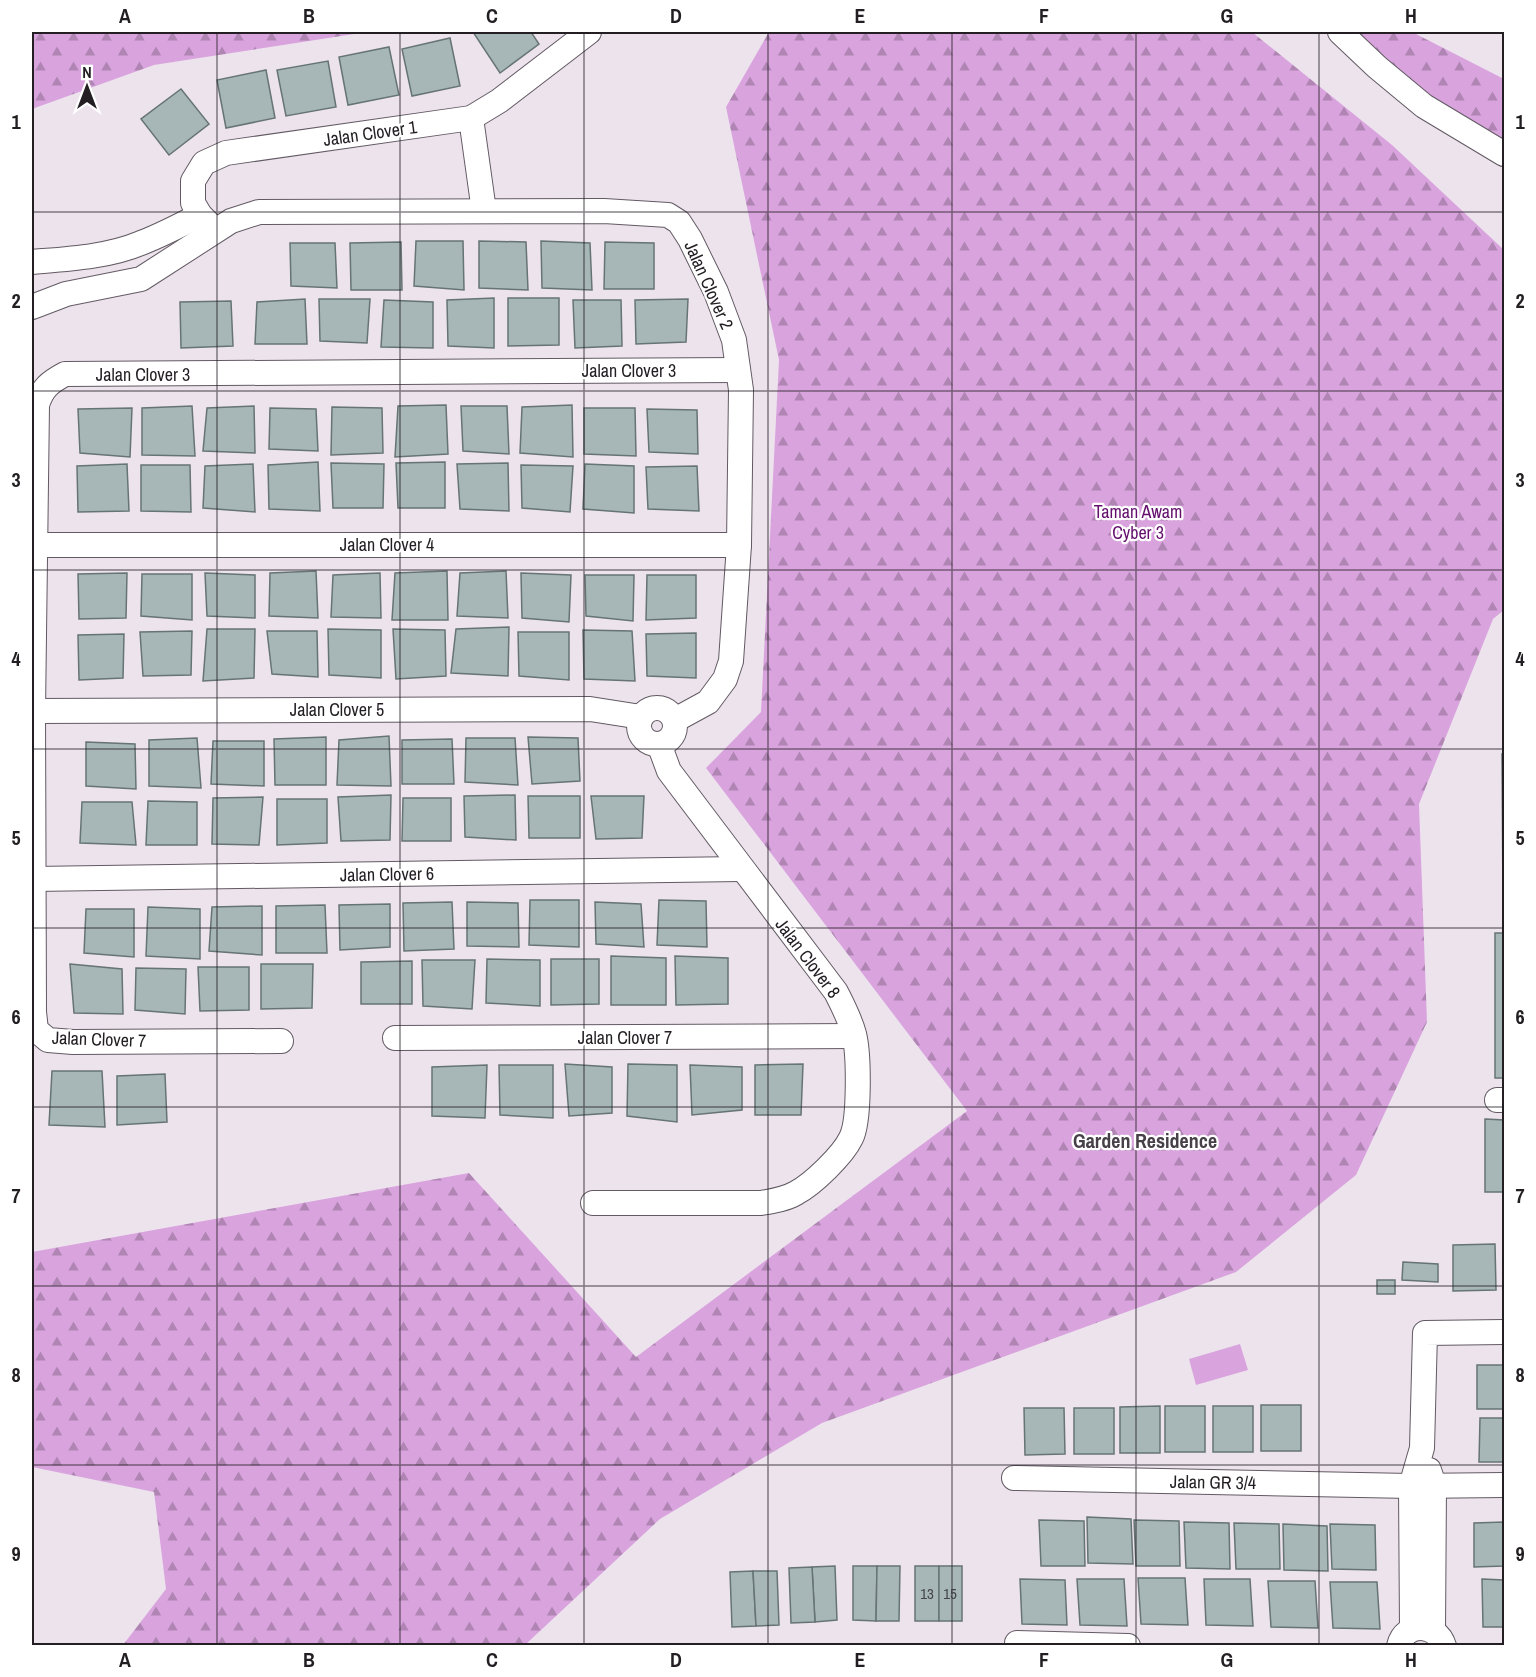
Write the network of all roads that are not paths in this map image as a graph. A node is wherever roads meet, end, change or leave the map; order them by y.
1 (589, 32) edge
2 (1340, 32) edge
3 (471, 118) junction
4 (1504, 154) edge
5 (484, 211) junction
6 (208, 223) junction
7 (32, 262) edge
8 (32, 307) edge
9 (738, 370) junction
10 (34, 545) junction
11 (739, 545) junction
12 (33, 711) edge
13 (641, 717) junction
14 (675, 720) junction
15 (659, 744) junction
16 (741, 869) junction
17 (33, 879) edge
18 (854, 1036) junction
19 (395, 1038) dead end
20 (281, 1041) dead end
21 (593, 1203) dead end
22 (1504, 1332) edge
23 (1014, 1478) dead end
24 (1423, 1485) junction
25 (1504, 1485) edge
26 (1422, 1638) edge
27 (1017, 1642) dead end
28 (1128, 1646) edge

1 - 3 street, Jalan Clover 1
2 - 4 street
3 - 5 street
3 - 6 street, Jalan Clover 1
5 - 6 street, Jalan Clover 2
5 - 9 street, Jalan Clover 2
6 - 7 street
6 - 8 street
9 - 10 street, Jalan Clover 3
9 - 11 street, Jalan Clover 2
10 - 11 street, Jalan Clover 4
10 - 12 street, Jalan Clover 3
11 - 14 street, Jalan Clover 2
12 - 13 street, Jalan Clover 5
12 - 17 street, Jalan Clover 3
13 - 14 street
13 - 15 street
14 - 15 street
15 - 16 street, Jalan Clover 8
16 - 17 street, Jalan Clover 6
16 - 18 street, Jalan Clover 8
17 - 20 street, Jalan Clover 7
18 - 19 street, Jalan Clover 7
18 - 21 street, Jalan Clover 8
22 - 24 street
23 - 24 street, Jalan GR 3/4
24 - 25 street, Jalan GR 3/4
24 - 26 street
27 - 28 street

